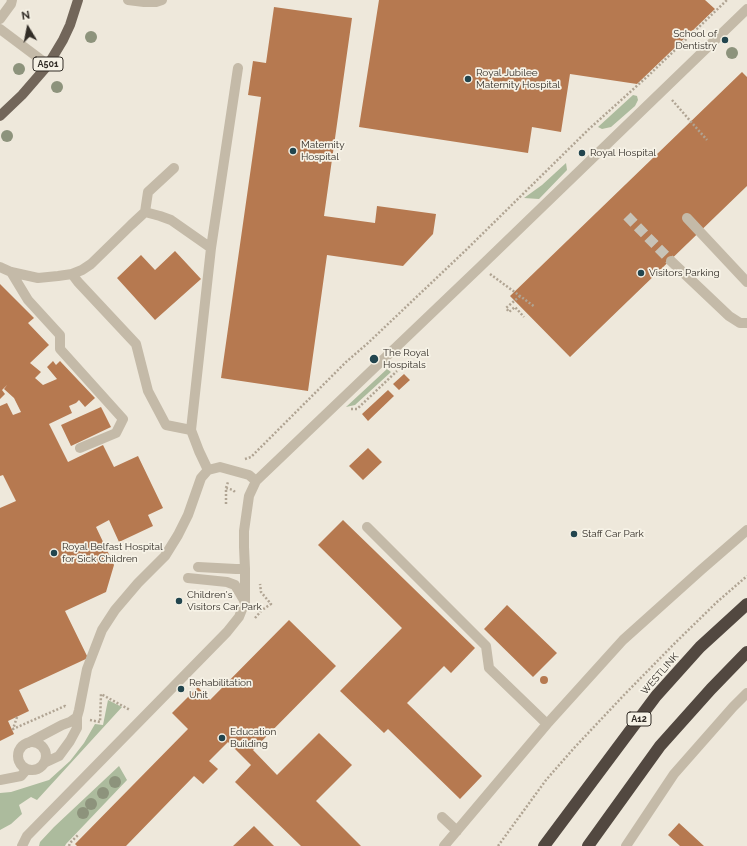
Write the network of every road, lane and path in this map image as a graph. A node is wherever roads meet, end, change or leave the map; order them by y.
1 (12, 0) edge
2 (78, 0) edge
3 (128, 0) edge
4 (162, 0) edge
5 (726, 0) edge
6 (747, 9) edge
7 (0, 19) edge
8 (0, 29) edge
9 (48, 65) junction
10 (238, 68) dead end
11 (669, 97) dead end
12 (0, 116) edge
13 (708, 140) dead end
14 (174, 168) dead end
15 (145, 212) junction
16 (687, 218) dead end
17 (211, 248) junction
18 (671, 261) tunnel mouth
19 (0, 267) edge
20 (11, 272) junction
21 (72, 274) junction
22 (489, 274) dead end
23 (747, 282) edge
24 (520, 296) junction
25 (535, 307) dead end
26 (524, 317) dead end
27 (747, 323) edge
28 (191, 430) junction
29 (80, 448) dead end
30 (239, 460) dead end
31 (208, 470) junction
32 (231, 470) junction
33 (256, 481) junction
34 (226, 504) dead end
35 (367, 527) dead end
36 (747, 530) edge
37 (198, 567) dead end
38 (245, 569) junction
39 (747, 576) edge
40 (188, 578) dead end
41 (245, 602) junction
42 (747, 604) edge
43 (747, 652) edge
44 (747, 693) edge
45 (130, 710) dead end
46 (76, 717) junction
47 (100, 722) dead end
48 (547, 724) junction
49 (28, 743) junction
50 (44, 763) junction
51 (26, 769) junction
52 (0, 780) edge
53 (442, 817) dead end
54 (457, 831) junction
55 (79, 834) dead end
56 (22, 846) edge
57 (69, 846) edge
58 (444, 846) edge
59 (498, 846) edge
60 (544, 846) edge
61 (588, 846) edge
62 (626, 846) edge

1 - 7 street
2 - 9 main road, A501
3 - 4 street
5 - 30 path
6 - 33 street
8 - 9 street
9 - 12 main road, A501
10 - 17 street
11 - 13 path
14 - 15 street
15 - 17 street
15 - 21 street
16 - 23 street
17 - 28 street
18 - 27 street
19 - 20 street
20 - 21 street
20 - 29 street
21 - 28 street
22 - 24 path
24 - 25 path
24 - 26 path
28 - 31 street
31 - 32 street
31 - 46 street
32 - 33 street
32 - 34 path
33 - 38 street
35 - 48 street
36 - 48 street
37 - 38 street
38 - 41 street
39 - 59 path
40 - 41 street
41 - 56 street
42 - 60 highway, WESTLINK / A12
43 - 61 highway
44 - 62 street
45 - 47 path
46 - 49 street
46 - 50 street
48 - 54 street
49 - 50 street
49 - 51 street
50 - 51 street
51 - 52 street
53 - 54 street
54 - 58 street
55 - 57 path

